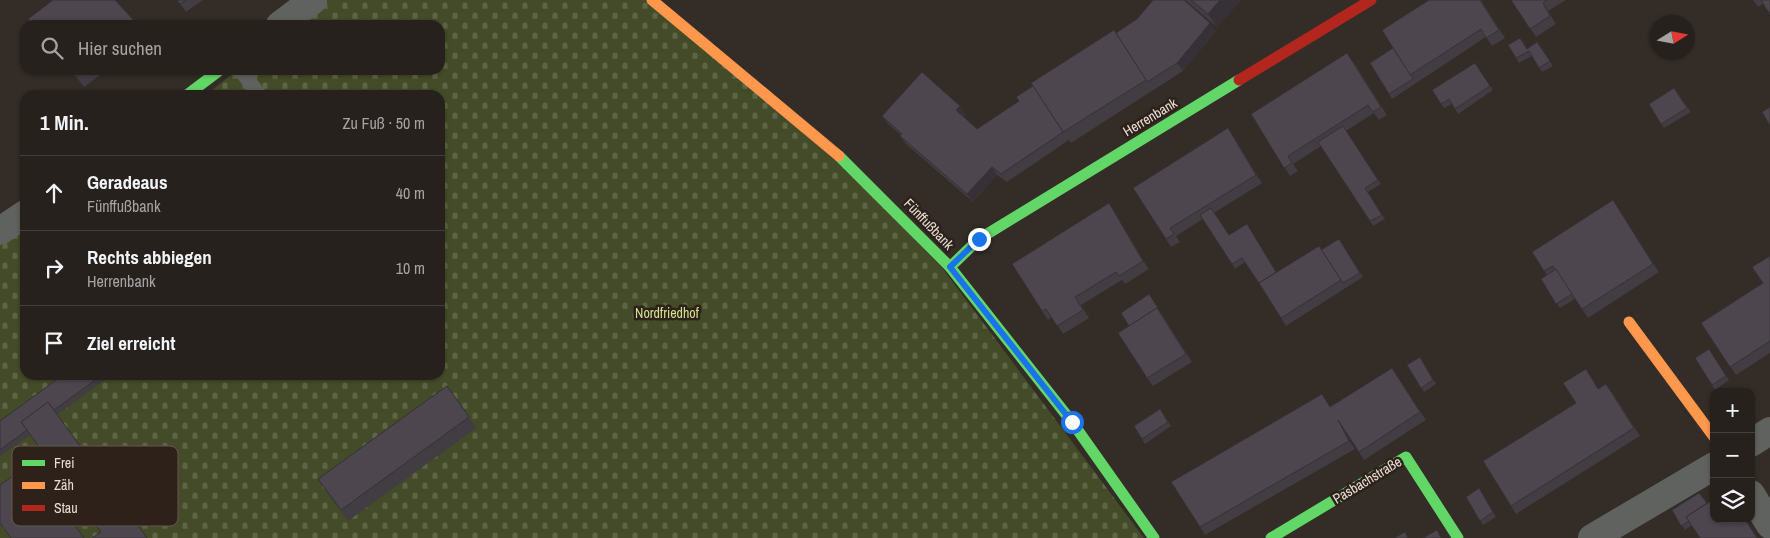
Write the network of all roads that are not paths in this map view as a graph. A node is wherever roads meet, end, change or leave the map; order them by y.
1 (313, 0) edge
2 (652, 0) edge
3 (1371, 0) edge
4 (287, 20) edge
5 (213, 75) edge
6 (245, 75) edge
7 (194, 90) edge
8 (255, 90) edge
9 (20, 217) edge
10 (0, 231) edge
11 (950, 267) junction
12 (1629, 322) dead end
13 (1770, 431) edge
14 (1711, 433) edge
15 (1755, 440) edge
16 (1710, 468) edge
17 (1755, 501) edge
18 (1770, 525) edge
19 (1154, 538) edge
20 (1271, 538) edge
21 (1458, 538) edge
22 (1592, 538) edge

1 - 4 street
2 - 11 street, Fünffußbank
3 - 11 street, Herrenbank
5 - 7 street
6 - 8 lane
9 - 10 street
11 - 19 street, Fünffußbank
12 - 14 street
13 - 15 street
16 - 22 street
17 - 18 street
20 - 21 street, Pasbachstraße

